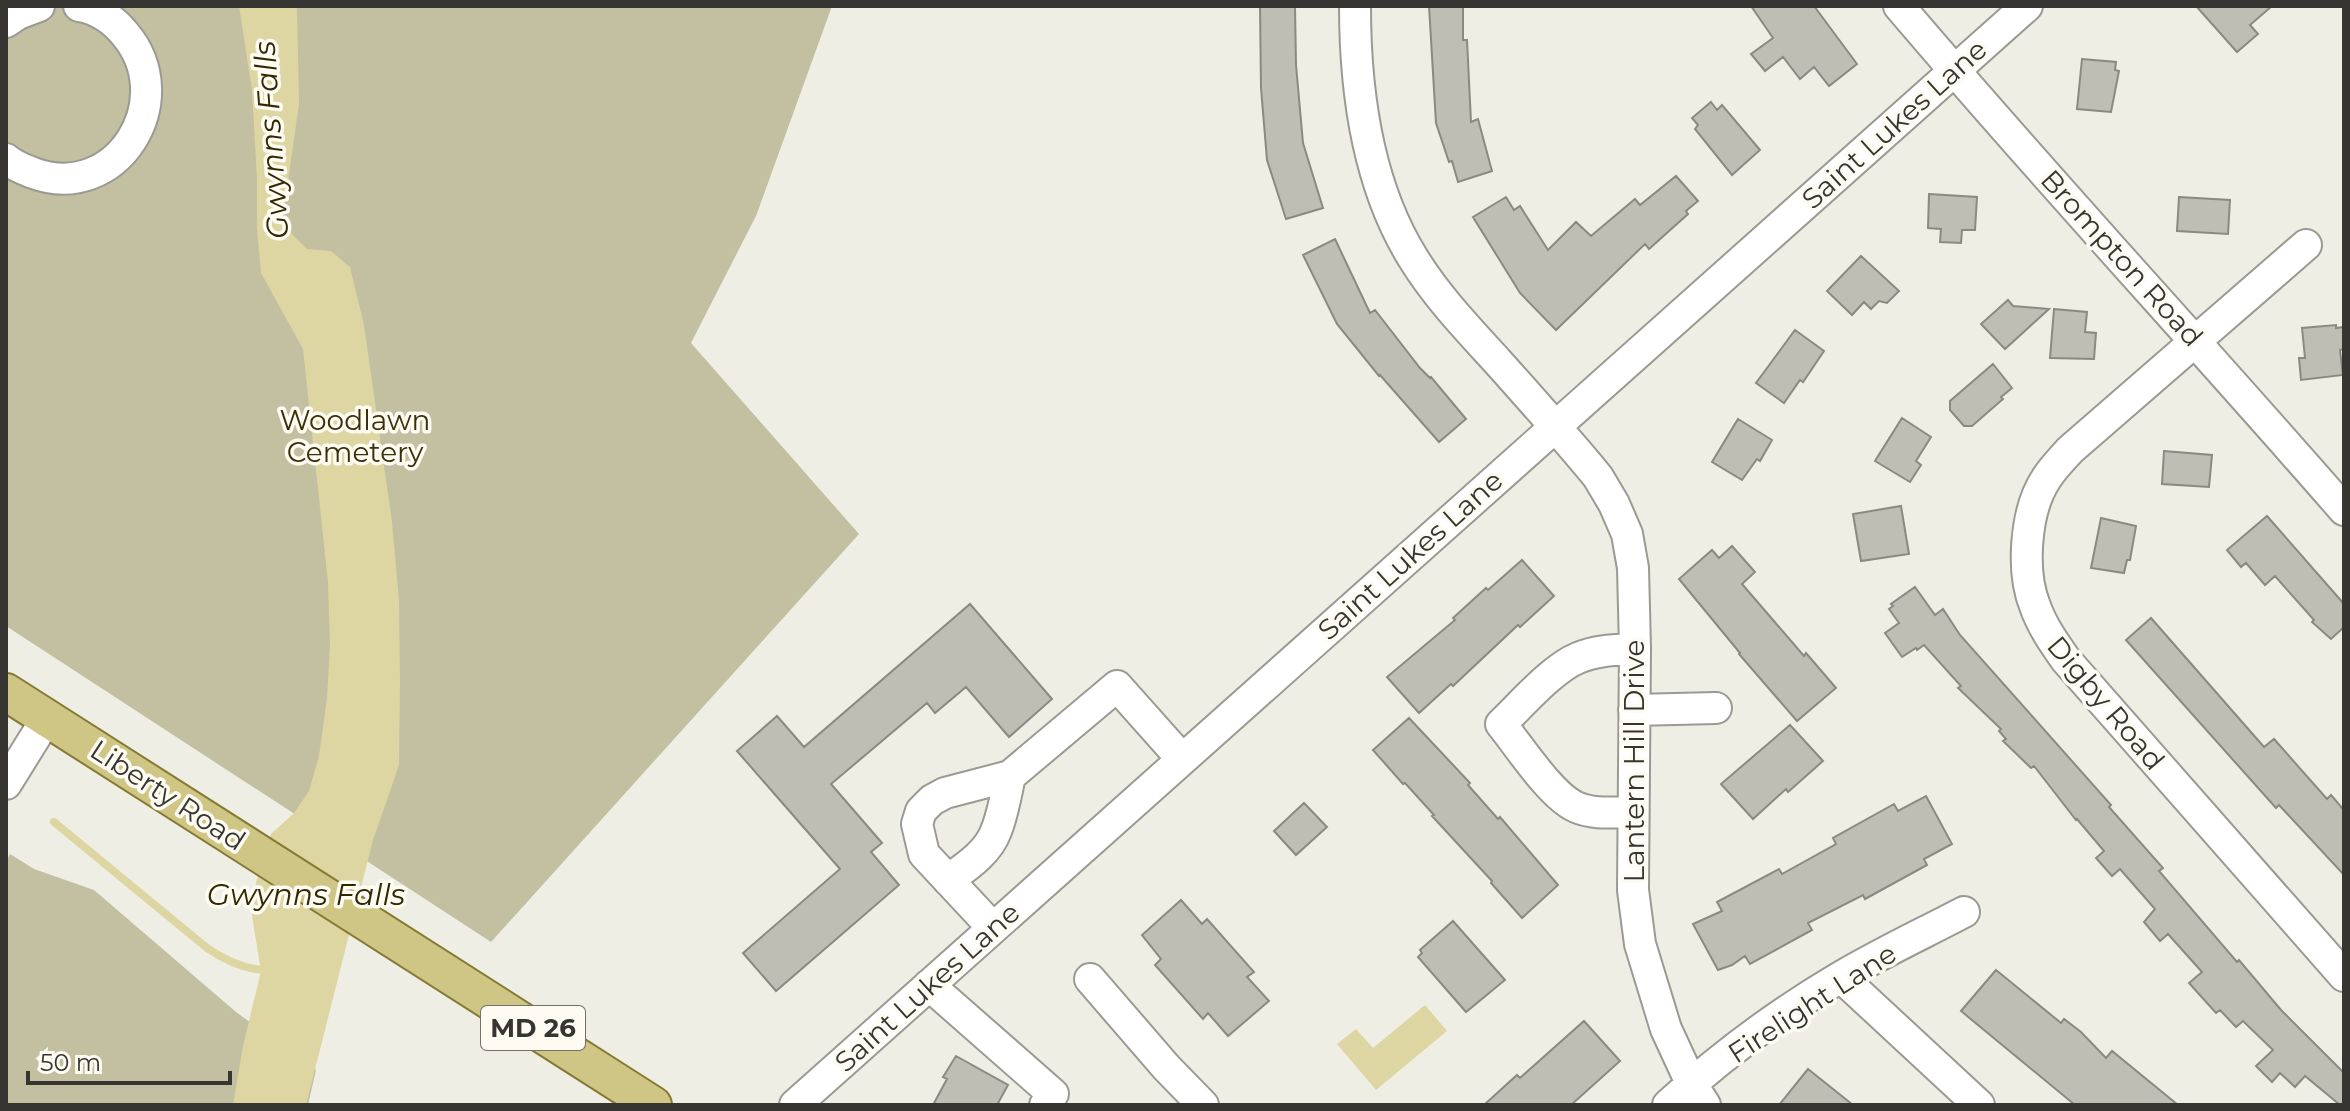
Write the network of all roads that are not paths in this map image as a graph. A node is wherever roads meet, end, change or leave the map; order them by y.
1 (39, 6) edge
2 (79, 6) edge
3 (1355, 6) edge
4 (1899, 6) edge
5 (2027, 6) edge
6 (6, 22) edge
7 (1954, 70) junction
8 (8, 167) edge
9 (2306, 245) dead end
10 (2195, 340) junction
11 (1555, 426) junction
12 (2344, 510) edge
13 (1635, 649) junction
14 (6, 692) edge
15 (1716, 708) dead end
16 (1634, 710) junction
17 (47, 718) junction
18 (1182, 759) junction
19 (1010, 776) junction
20 (6, 783) edge
21 (1632, 812) junction
22 (948, 880) junction
23 (1964, 912) dead end
24 (993, 928) junction
25 (2344, 976) edge
26 (1841, 977) junction
27 (1090, 979) dead end
28 (929, 985) junction
29 (1698, 1094) edge
30 (653, 1105) edge
31 (795, 1105) edge
32 (1045, 1105) edge
33 (1203, 1105) edge
34 (1668, 1105) edge
35 (1979, 1105) edge

1 - 6 street
2 - 8 street
3 - 11 street, Lantern Hill Drive
4 - 7 street, Brompton Road
5 - 7 street, Saint Lukes Lane
7 - 10 street, Brompton Road
7 - 11 street, Saint Lukes Lane
9 - 10 street, Digby Road
10 - 12 street, Brompton Road
10 - 25 street, Digby Road
11 - 13 street, Lantern Hill Drive
11 - 18 street, Saint Lukes Lane
13 - 16 street, Lantern Hill Drive
13 - 21 street
14 - 17 main road, Liberty Road / MD 26
15 - 16 street
16 - 21 street, Lantern Hill Drive
17 - 20 street
17 - 30 main road, Liberty Road / MD 26
18 - 19 street
18 - 24 street, Saint Lukes Lane
19 - 22 street
19 - 22 street
21 - 29 street, Lantern Hill Drive
22 - 24 street
23 - 26 street, Firelight Lane
24 - 28 street, Saint Lukes Lane
26 - 29 street, Firelight Lane
26 - 35 street
27 - 33 street
28 - 31 street, Saint Lukes Lane
28 - 32 street
29 - 34 street, Firelight Lane

